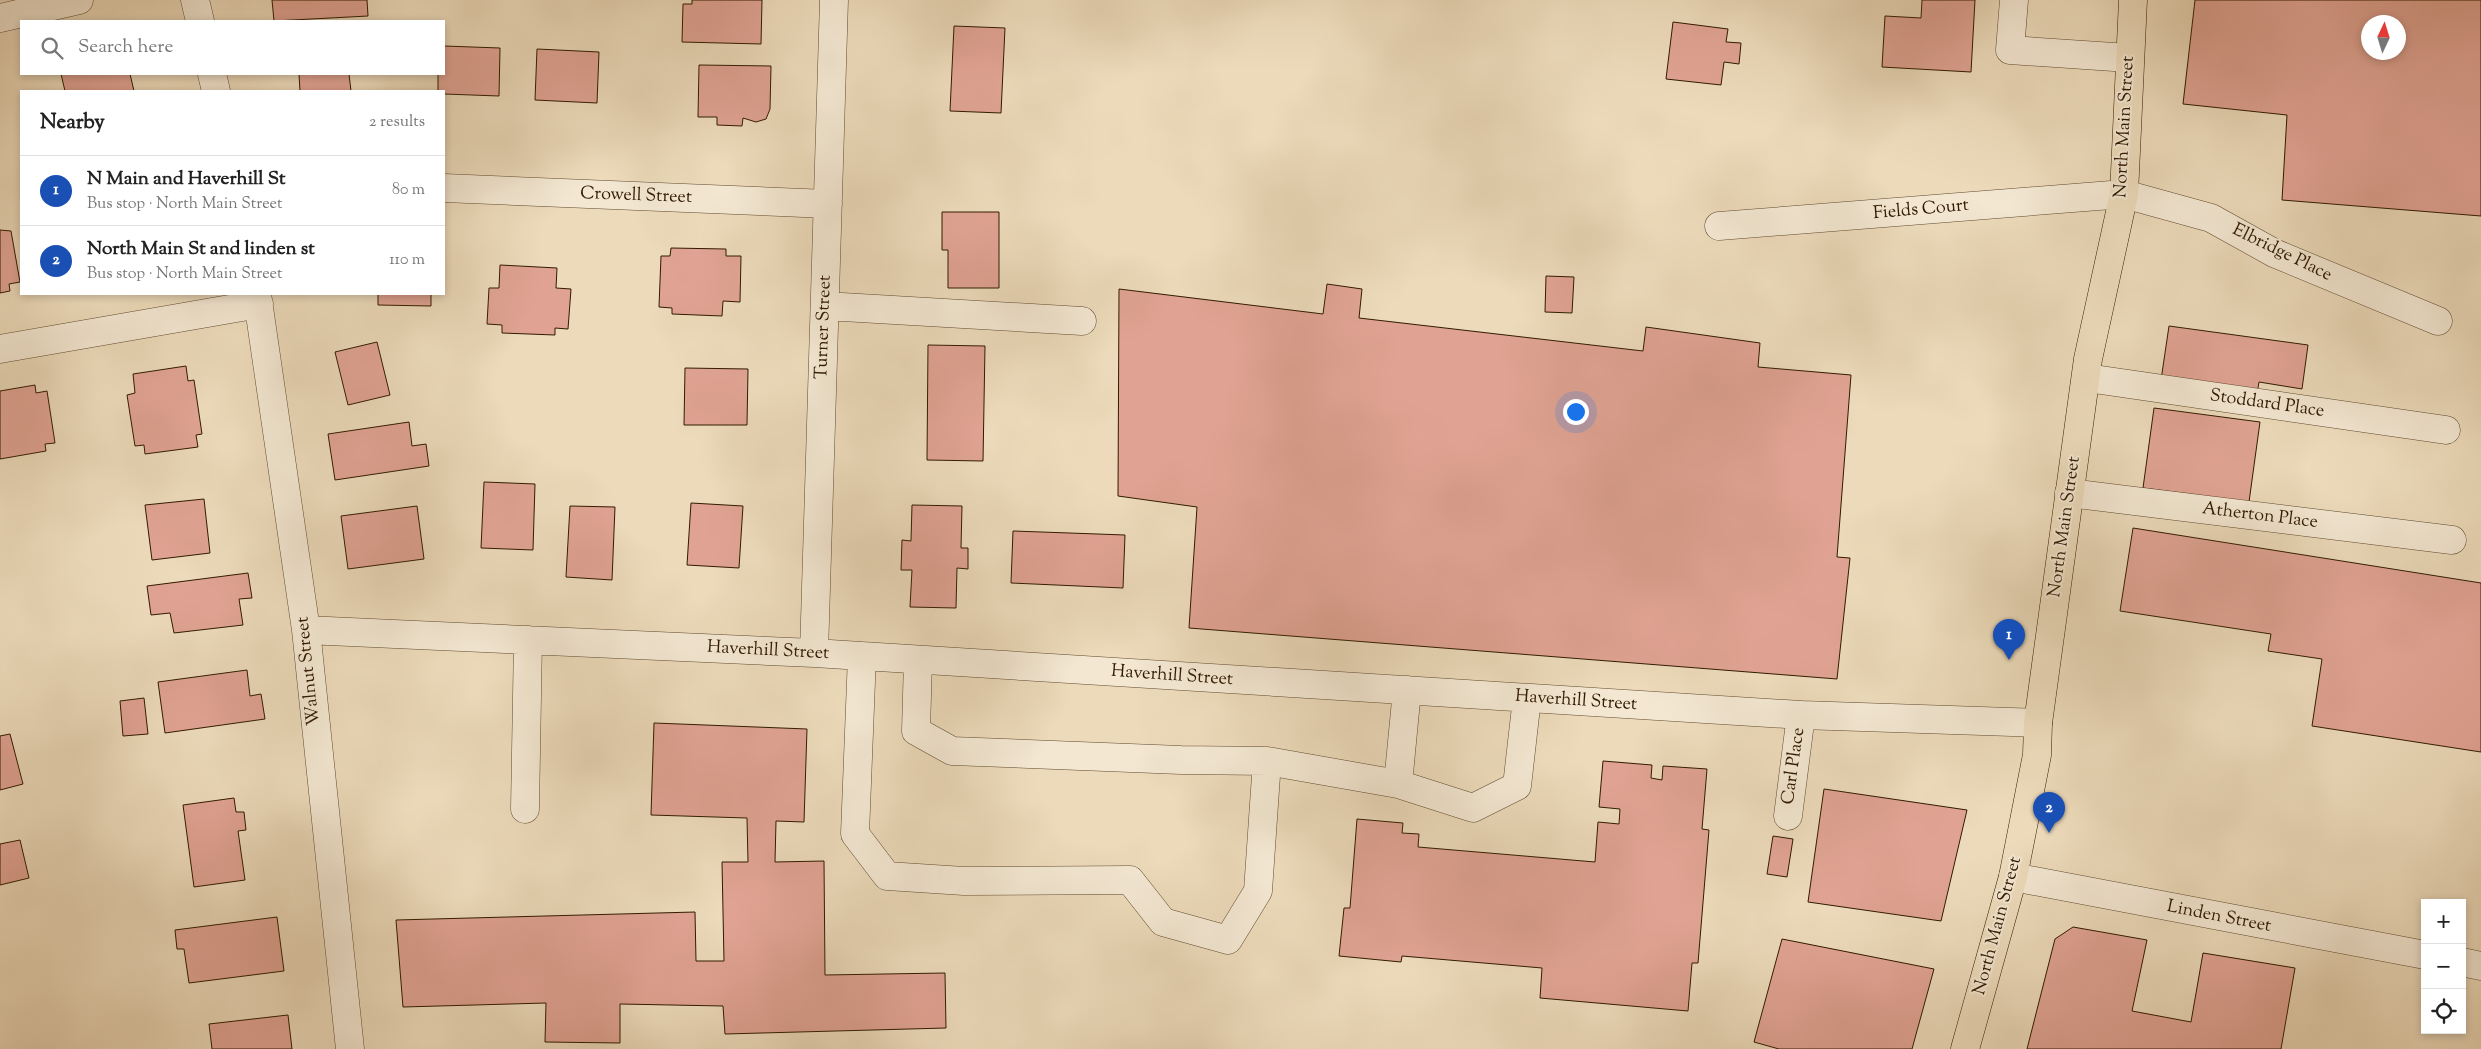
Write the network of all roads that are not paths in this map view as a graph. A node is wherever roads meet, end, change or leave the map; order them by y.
1 (79, 0) edge
2 (195, 0) edge
3 (834, 0) edge
4 (2014, 0) edge
5 (2133, 0) edge
6 (0, 18) edge
7 (200, 20) edge
8 (2129, 58) junction
9 (212, 75) edge
10 (216, 90) edge
11 (445, 188) edge
12 (2124, 194) junction
13 (828, 204) junction
14 (1719, 226) dead end
15 (258, 299) edge
16 (825, 306) junction
17 (1082, 321) dead end
18 (2438, 321) dead end
19 (0, 350) edge
20 (2087, 378) junction
21 (2446, 430) dead end
22 (2069, 493) junction
23 (2452, 540) dead end
24 (306, 630) junction
25 (528, 640) junction
26 (814, 653) junction
27 (862, 656) junction
28 (918, 660) junction
29 (1407, 690) junction
30 (1527, 698) junction
31 (1801, 715) junction
32 (2038, 723) junction
33 (1267, 761) junction
34 (1398, 784) junction
35 (525, 809) dead end
36 (1788, 816) dead end
37 (2013, 877) junction
38 (2421, 954) edge
39 (2466, 963) edge
40 (2481, 966) edge
41 (350, 1049) edge
42 (1965, 1049) edge

1 - 6 street
2 - 7 street
3 - 13 street, Turner Street
4 - 8 street
5 - 8 main road, North Main Street
8 - 12 main road, North Main Street
9 - 10 street
11 - 13 street, Crowell Street
12 - 14 street, Fields Court
12 - 18 street, Elbridge Place
12 - 20 main road, North Main Street
13 - 16 street, Turner Street
15 - 19 street
15 - 24 street, Walnut Street
16 - 17 street
16 - 26 street, Turner Street
20 - 21 street, Stoddard Place
20 - 22 main road, North Main Street
22 - 23 street, Atherton Place
22 - 32 main road, North Main Street
24 - 25 street, Haverhill Street
24 - 41 street, Walnut Street
25 - 26 street, Haverhill Street
25 - 35 street
26 - 27 street, Haverhill Street
27 - 28 street, Haverhill Street
27 - 33 street
28 - 29 street, Haverhill Street
28 - 33 street
29 - 30 street, Haverhill Street
29 - 34 street
30 - 31 street, Haverhill Street
30 - 34 street
31 - 32 street, Haverhill Street
31 - 36 street, Carl Place
32 - 37 main road, North Main Street
33 - 34 street
37 - 38 street, Linden Street
37 - 42 main road, North Main Street
39 - 40 street

